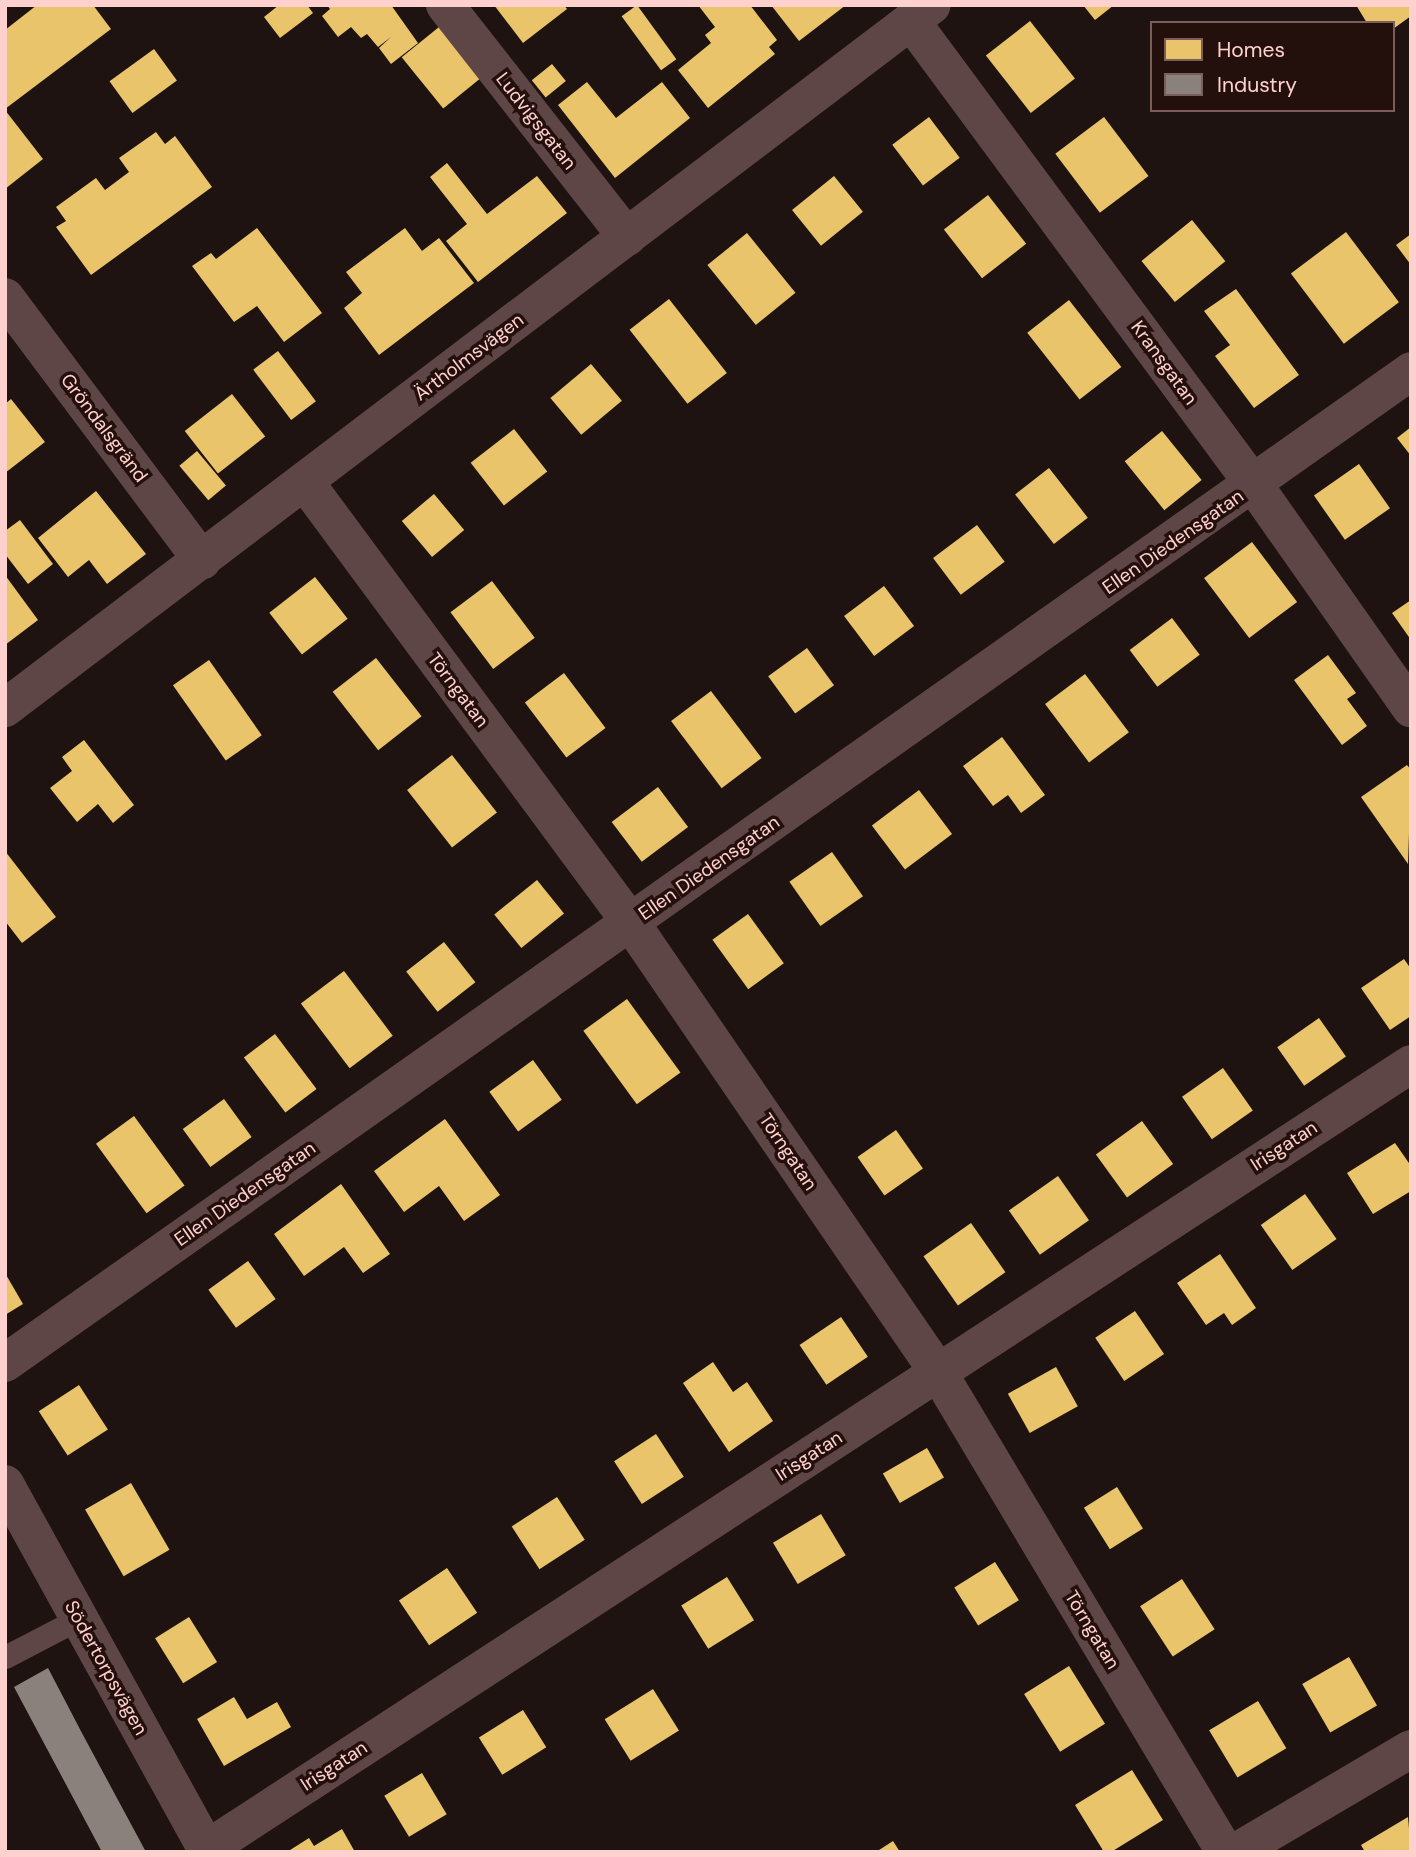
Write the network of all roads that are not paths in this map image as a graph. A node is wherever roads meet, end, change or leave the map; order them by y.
1 (445, 5) edge
2 (922, 13) edge
3 (628, 237) junction
4 (5, 297) edge
5 (1411, 371) edge
6 (305, 482) junction
7 (1254, 485) junction
8 (202, 559) junction
9 (5, 708) edge
10 (1411, 708) edge
11 (631, 923) junction
12 (1411, 1063) edge
13 (5, 1363) edge
14 (938, 1372) junction
15 (5, 1484) edge
16 (78, 1619) junction
17 (5, 1657) edge
18 (1411, 1749) edge
19 (207, 1850) edge
20 (1225, 1852) edge
21 (1236, 1852) edge

1 - 3 street, Ludvigsgatan
2 - 3 street, Ärtholmsvägen
2 - 7 street, Kransgatan
3 - 6 street, Ärtholmsvägen
4 - 8 street, Gröndalsgränd
5 - 7 street, Ellen Diedensgatan
6 - 8 street, Ärtholmsvägen
6 - 11 street, Törngatan
7 - 10 street, Kransgatan
7 - 11 street, Ellen Diedensgatan
8 - 9 street, Ärtholmsvägen
11 - 13 street, Ellen Diedensgatan
11 - 14 street, Törngatan
12 - 14 street, Irisgatan
14 - 19 street, Irisgatan
14 - 20 street, Törngatan
15 - 16 street, Södertorpsvägen
16 - 17 lane
16 - 19 street, Södertorpsvägen
18 - 21 street

